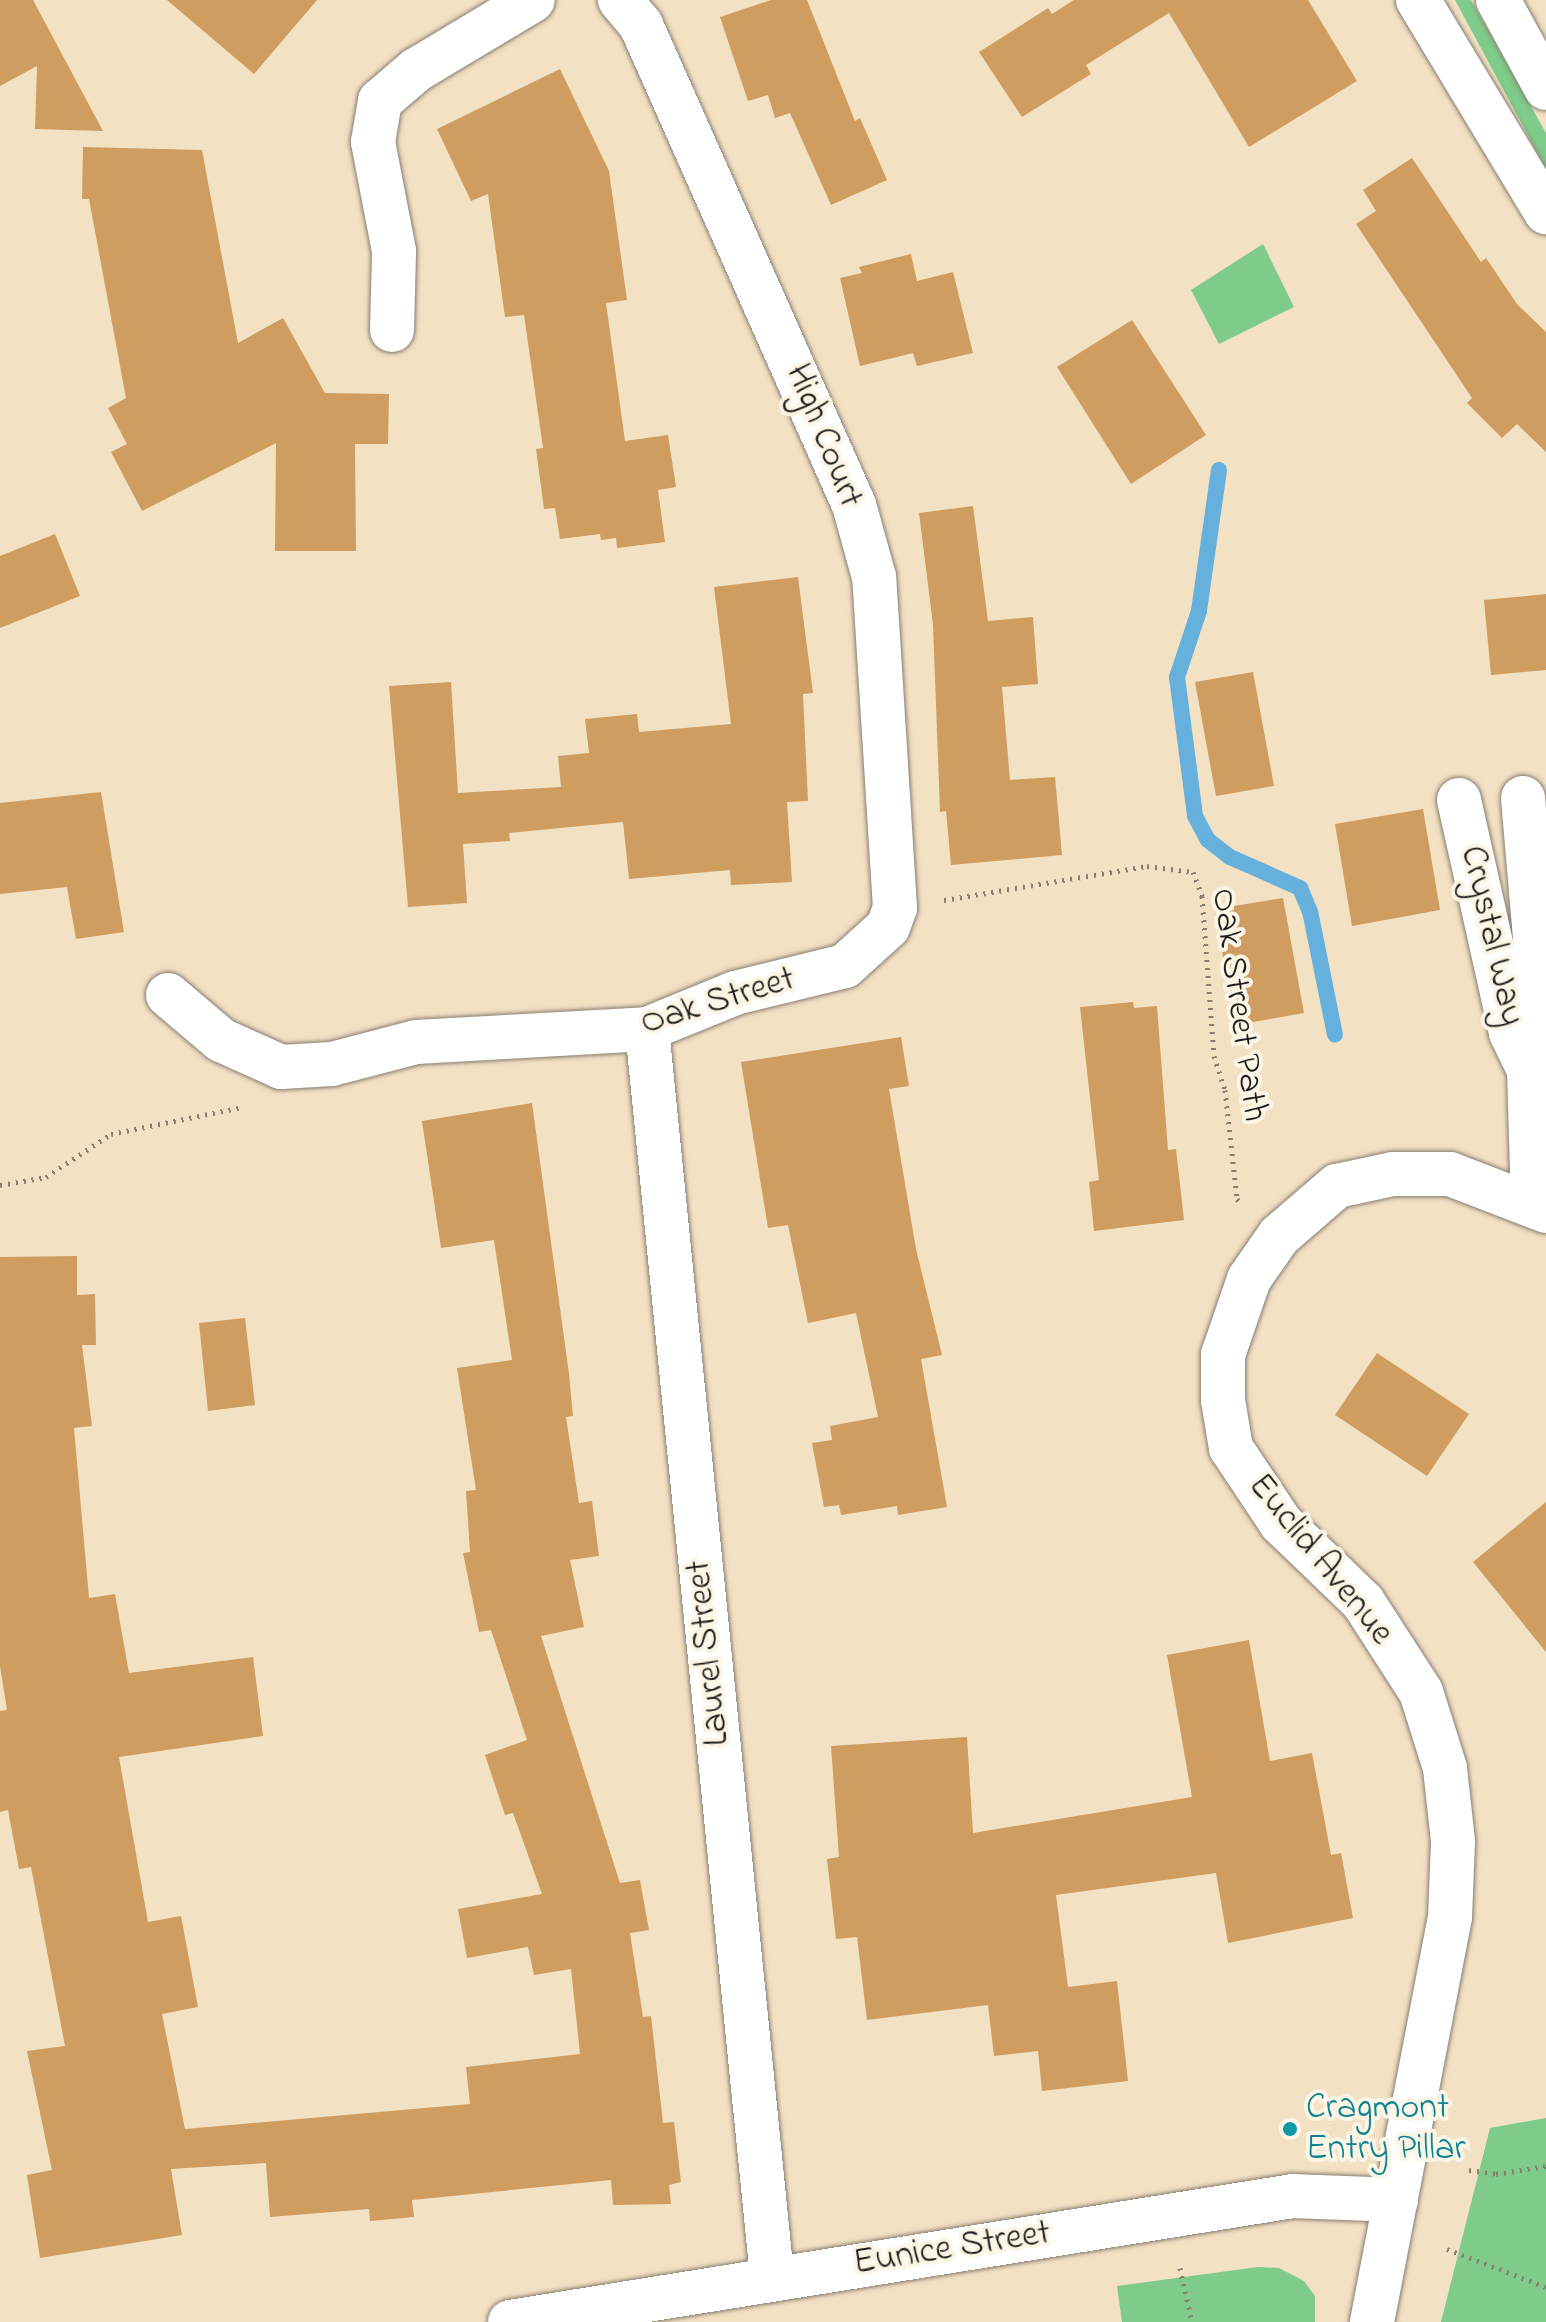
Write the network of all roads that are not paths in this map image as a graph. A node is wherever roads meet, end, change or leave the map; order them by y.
1 (533, 0) edge
2 (620, 0) edge
3 (1418, 0) edge
4 (1498, 0) edge
5 (1546, 88) edge
6 (1546, 212) edge
7 (392, 330) dead end
8 (1523, 798) dead end
9 (1459, 800) dead end
10 (895, 908) joint
11 (168, 995) dead end
12 (647, 1029) junction
13 (1529, 1070) junction
14 (1540, 1207) edge
15 (1396, 2200) junction
16 (772, 2278) junction
17 (510, 2322) edge
18 (1372, 2322) edge

1 - 7 street
2 - 10 street, High Court
3 - 6 street
4 - 5 street
8 - 13 street, Crystal Way
9 - 13 street, Crystal Way
10 - 12 street, Oak Street
11 - 12 street, Oak Street
12 - 16 street, Laurel Street
13 - 14 street, Crystal Way
14 - 15 street, Euclid Avenue
15 - 16 street, Eunice Street
15 - 18 street, Euclid Avenue
16 - 17 street, Eunice Street

